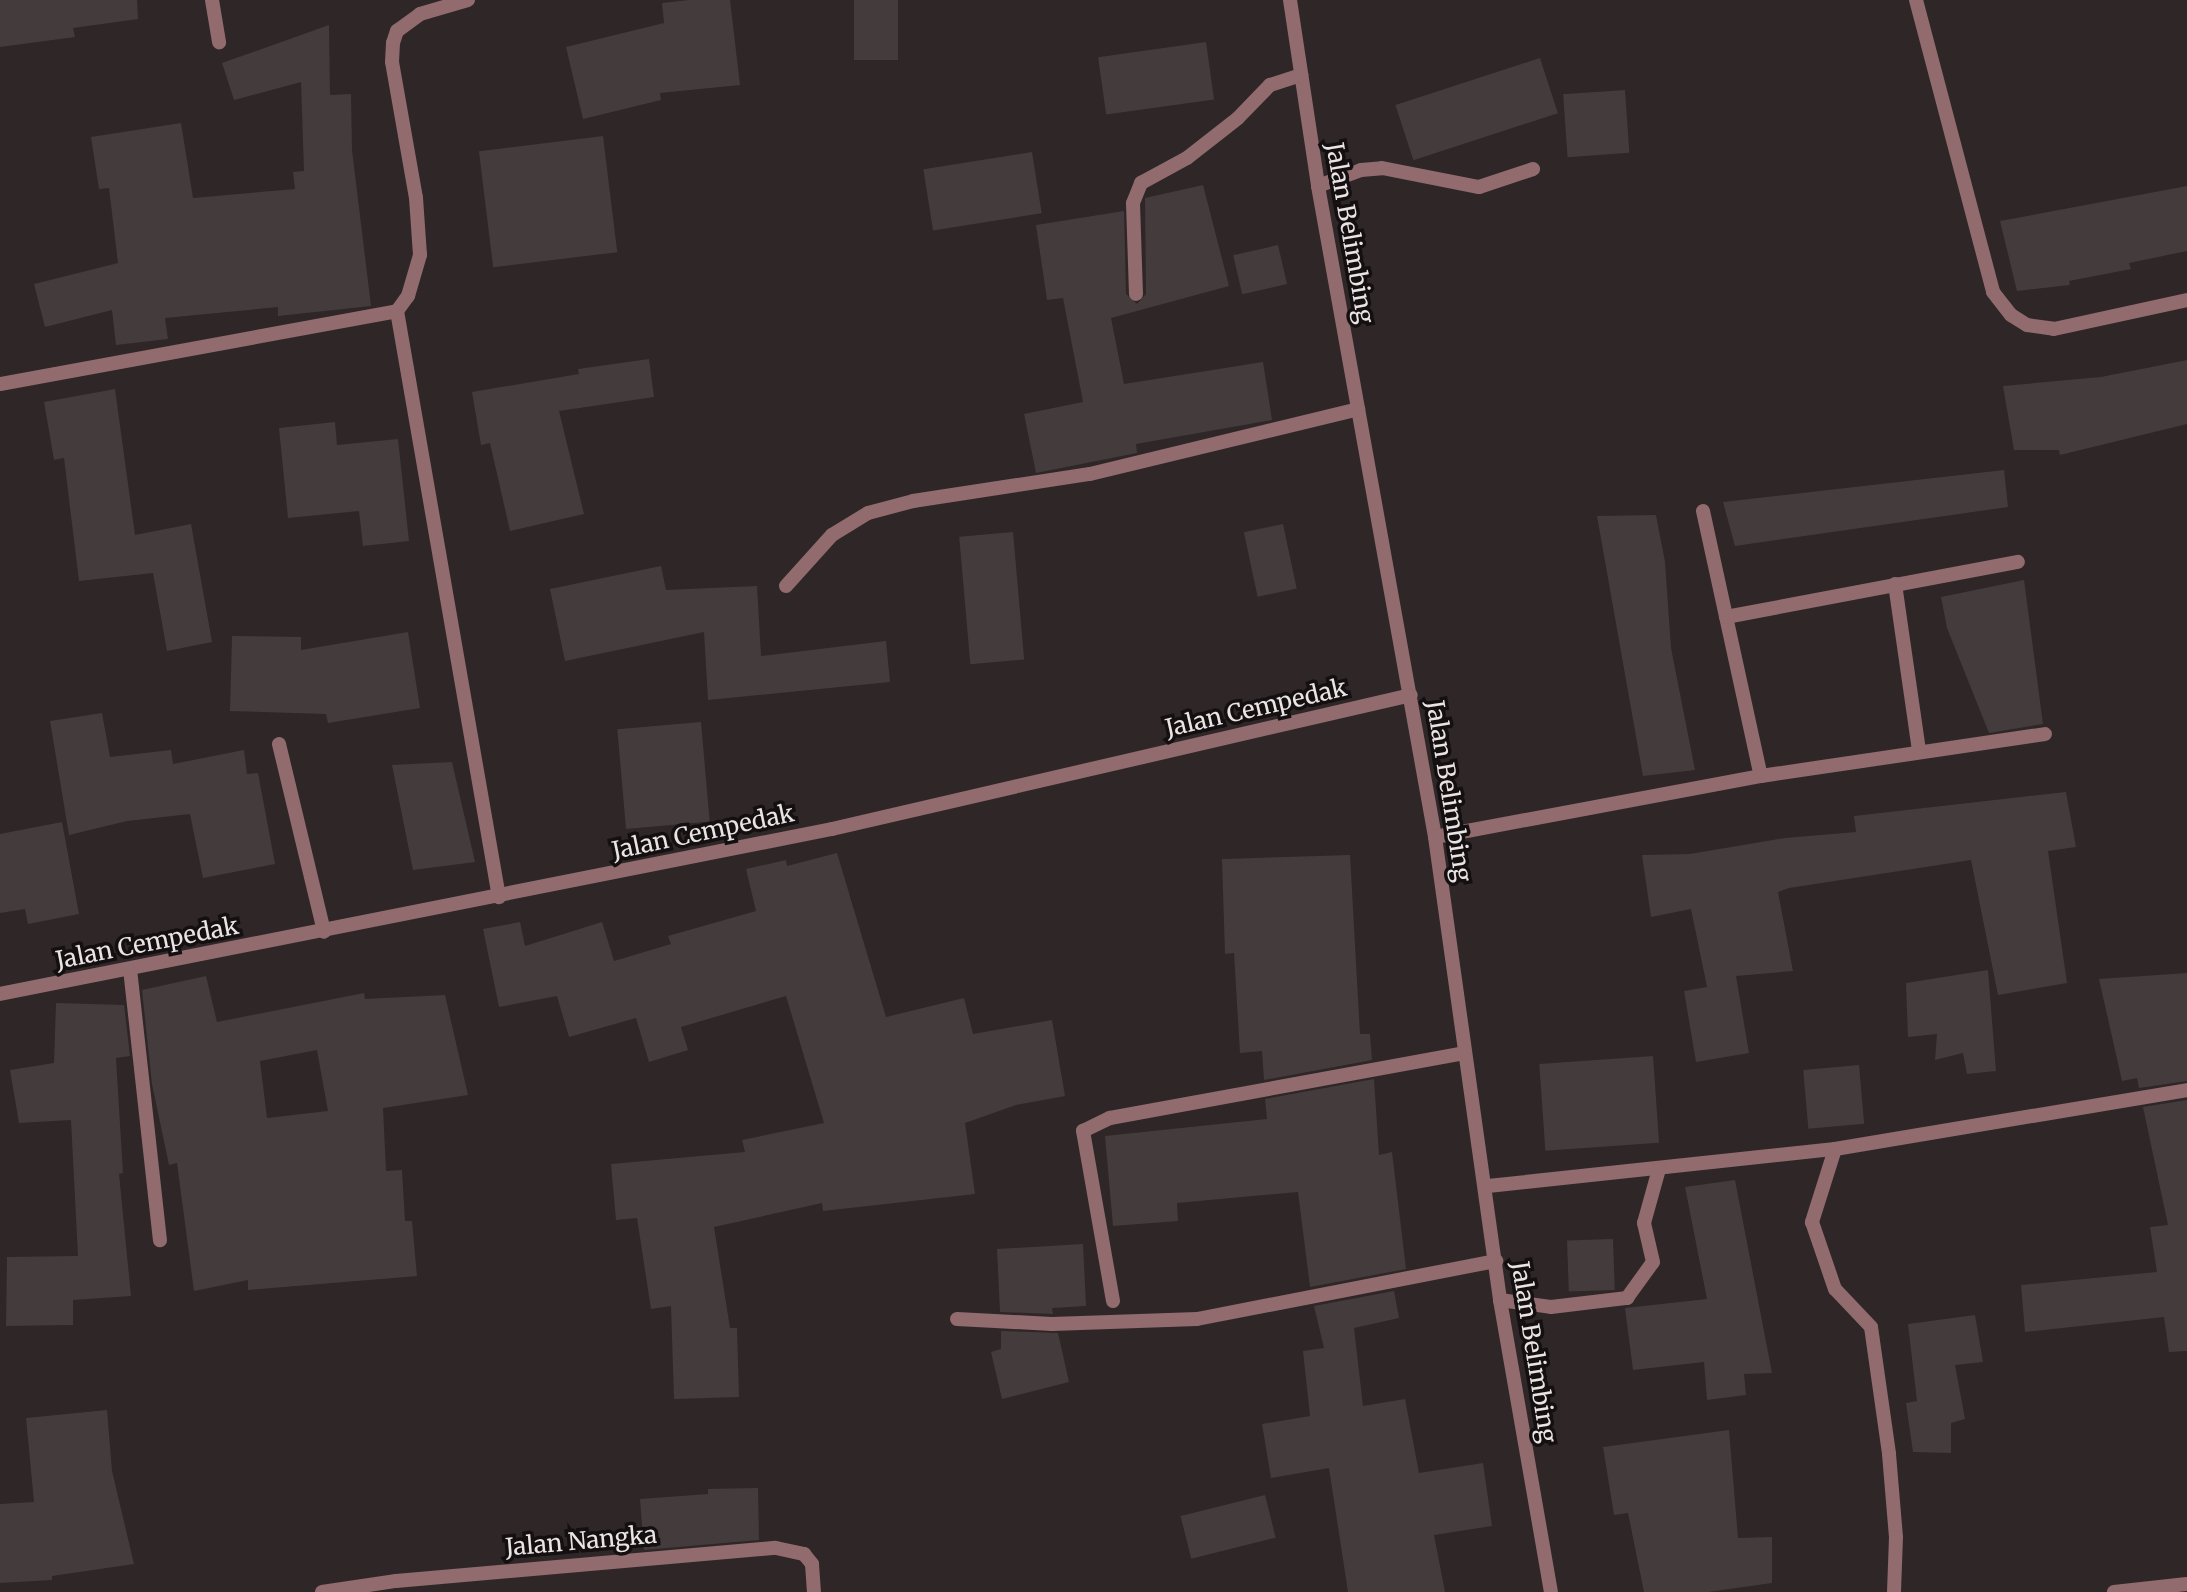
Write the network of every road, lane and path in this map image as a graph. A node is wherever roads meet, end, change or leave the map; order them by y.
1 (212, 0) edge
2 (468, 0) edge
3 (1290, 0) edge
4 (1916, 0) edge
5 (419, 7) edge
6 (219, 42) dead end
7 (1301, 75) junction
8 (1533, 169) dead end
9 (1318, 186) junction
10 (1136, 295) dead end
11 (2187, 300) edge
12 (397, 311) junction
13 (0, 384) edge
14 (1358, 409) junction
15 (1703, 511) dead end
16 (2018, 562) dead end
17 (1895, 584) junction
18 (786, 586) dead end
19 (1726, 617) junction
20 (1411, 695) junction
21 (2045, 734) dead end
22 (279, 744) dead end
23 (1919, 750) junction
24 (1761, 776) junction
25 (1435, 837) junction
26 (499, 897) junction
27 (324, 932) junction
28 (130, 969) junction
29 (0, 994) edge
30 (1464, 1053) junction
31 (2187, 1090) edge
32 (1835, 1149) junction
33 (1659, 1170) junction
34 (1488, 1186) junction
35 (160, 1240) dead end
36 (1496, 1261) junction
37 (1500, 1300) junction
38 (1113, 1301) dead end
39 (957, 1319) dead end
40 (2187, 1584) edge
41 (322, 1592) edge
42 (814, 1592) edge
43 (1551, 1592) edge
44 (1894, 1592) edge
45 (2113, 1592) edge

1 - 6 street
2 - 5 street
3 - 7 street, Jalan Belimbing
4 - 11 street
5 - 12 street
7 - 9 street, Jalan Belimbing
7 - 10 street
8 - 9 street
9 - 14 street, Jalan Belimbing
12 - 13 street
12 - 26 street
14 - 18 street
14 - 20 street, Jalan Belimbing
15 - 19 street
16 - 17 street
17 - 19 street
17 - 23 street
19 - 24 street
20 - 25 street, Jalan Belimbing
20 - 26 street, Jalan Cempedak
21 - 23 street
22 - 27 street
23 - 24 street
24 - 25 street
25 - 30 street, Jalan Belimbing
26 - 27 street, Jalan Cempedak
27 - 28 street, Jalan Cempedak
28 - 29 street, Jalan Cempedak
28 - 35 street
30 - 34 street, Jalan Belimbing
30 - 38 street
31 - 32 street
32 - 33 street
32 - 44 street
33 - 34 street
33 - 37 street
34 - 36 street, Jalan Belimbing
36 - 37 street, Jalan Belimbing
36 - 39 street
37 - 43 street, Jalan Belimbing
40 - 45 street
41 - 42 street, Jalan Nangka

